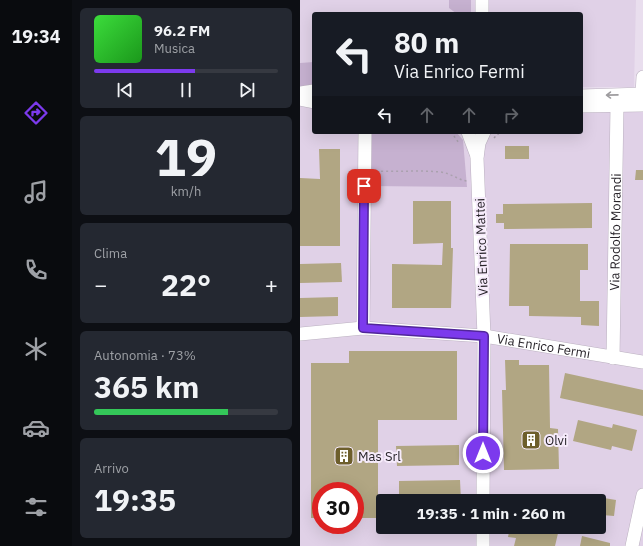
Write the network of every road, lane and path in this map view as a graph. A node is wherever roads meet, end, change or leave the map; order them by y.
1 (482, 0) edge
2 (482, 12) edge
3 (643, 77) edge
4 (312, 91) edge
5 (300, 93) edge
6 (583, 96) edge
7 (643, 98) edge
8 (300, 99) edge
9 (312, 102) edge
10 (583, 106) edge
11 (617, 106) junction
12 (365, 134) edge
13 (469, 134) edge
14 (483, 134) edge
15 (477, 158) junction
16 (365, 170) junction
17 (478, 183) junction
18 (363, 328) junction
19 (300, 334) edge
20 (484, 336) junction
21 (613, 358) junction
22 (643, 362) edge
23 (483, 494) edge
24 (643, 495) edge
25 (483, 534) edge
26 (483, 546) edge
27 (632, 546) edge

1 - 2 street
3 - 7 street
4 - 5 street
7 -> 6 street
7 - 11 street
8 - 9 street
10 - 11 street
11 - 21 street, Via Rodolfo Morandi
12 - 16 street
13 - 15 street, Via Enrico Mattei
14 - 15 street, Via Enrico Mattei
15 - 17 street, Via Enrico Mattei
16 - 17 path
16 - 18 street
17 - 20 street, Via Enrico Mattei
18 - 19 street, Via Enrico Fermi
18 - 20 street, Via Enrico Fermi
20 - 21 street, Via Enrico Fermi
20 - 23 street, Via Enrico Mattei
21 - 22 street, Via Enrico Fermi
24 - 27 street
25 - 26 street

